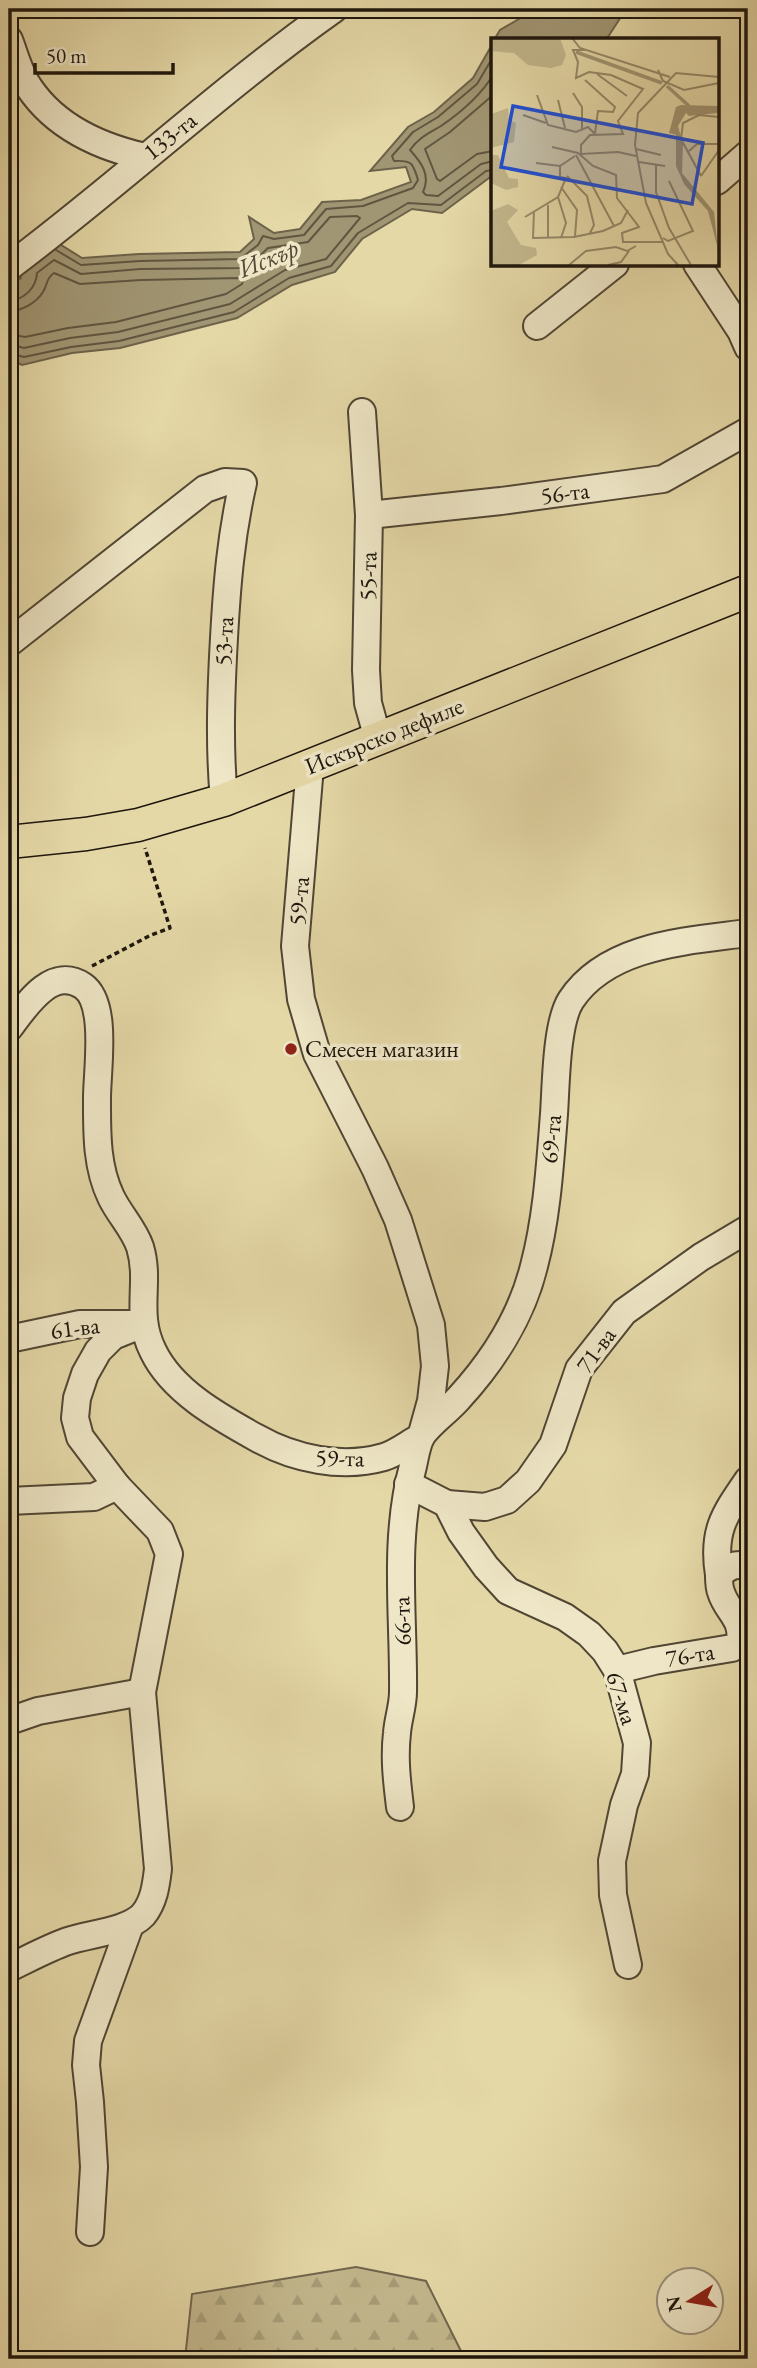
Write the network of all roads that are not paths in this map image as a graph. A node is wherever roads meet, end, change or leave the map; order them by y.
1 (334, 9) edge
2 (9, 40) edge
3 (748, 154) edge
4 (145, 157) junction
5 (718, 180) edge
6 (612, 266) edge
7 (698, 266) edge
8 (9, 267) edge
9 (537, 326) dead end
10 (748, 347) edge
11 (362, 412) dead end
12 (748, 431) edge
13 (369, 515) junction
14 (748, 591) edge
15 (9, 643) edge
16 (378, 739) junction
17 (310, 766) junction
18 (224, 800) junction
19 (9, 842) edge
20 (748, 933) edge
21 (9, 1028) edge
22 (748, 1229) edge
23 (142, 1324) junction
24 (9, 1339) edge
25 (421, 1437) junction
26 (748, 1480) edge
27 (408, 1484) junction
28 (117, 1486) junction
29 (9, 1500) edge
30 (447, 1504) junction
31 (748, 1566) edge
32 (719, 1575) junction
33 (617, 1670) junction
34 (142, 1692) junction
35 (9, 1721) edge
36 (400, 1807) dead end
37 (130, 1925) junction
38 (628, 1965) dead end
39 (9, 1969) edge
40 (90, 2232) dead end

1 - 4 street, 133-та
2 - 4 street
3 - 5 street
4 - 8 street, 133-та
6 - 9 street
7 - 10 street
11 - 13 street, 55-та
12 - 13 street, 56-та
13 - 16 street, 55-та
14 - 16 main road, Искърско дефиле
15 - 18 street, 53-та
16 - 17 main road, Искърско дефиле
17 - 18 main road, Искърско дефиле
17 - 25 street, 59-та
18 - 19 main road, Искърско дефиле
20 - 25 street, 69-та
21 - 23 street, 59-та
22 - 30 street, 71-ва
23 - 24 street, 61-ва
23 - 25 street, 59-та
23 - 28 street
25 - 27 street, 66-та
26 - 32 street
27 - 30 street
27 - 36 street, 66-та
28 - 29 street
28 - 34 street
30 - 33 street, 67-ма
31 - 32 street
32 - 33 street, 76-та
33 - 38 street, 67-ма
34 - 35 street
34 - 37 street
37 - 39 street
37 - 40 street

